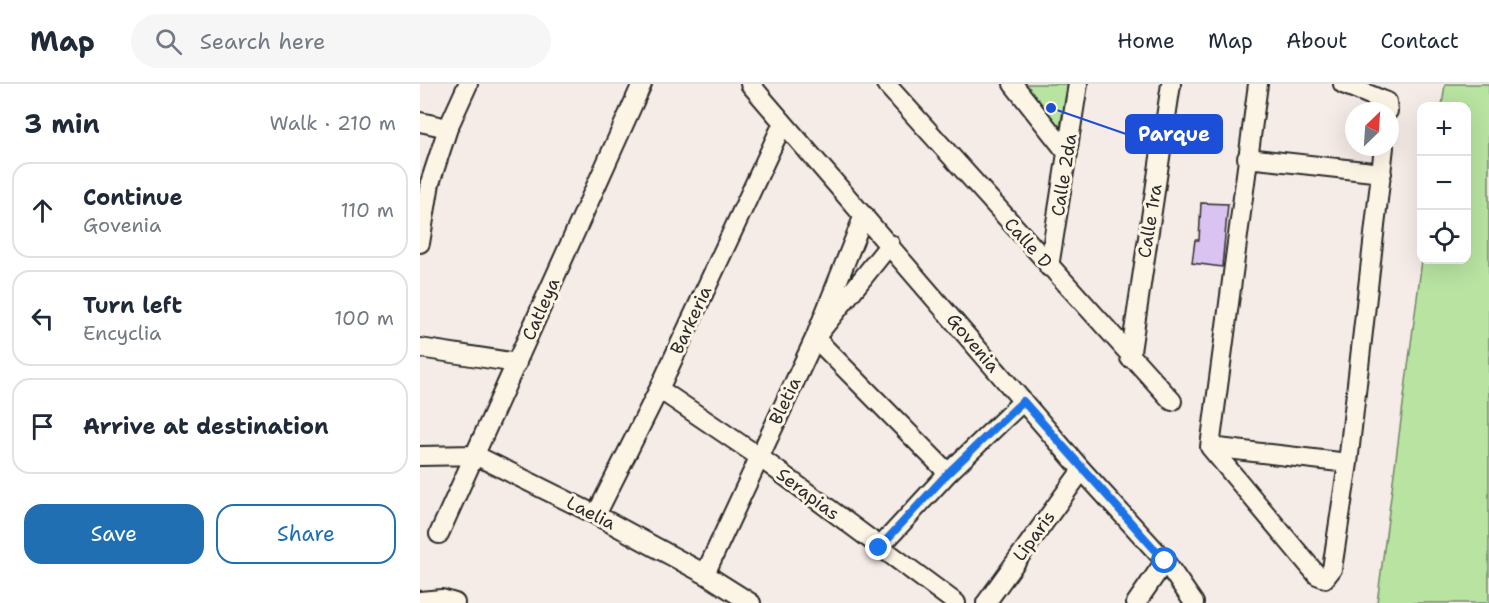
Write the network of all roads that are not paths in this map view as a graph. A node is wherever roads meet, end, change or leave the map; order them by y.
1 (468, 84) edge
2 (642, 84) edge
3 (750, 84) edge
4 (886, 84) edge
5 (1012, 84) edge
6 (1078, 84) edge
7 (1171, 84) edge
8 (1258, 84) edge
9 (1343, 84) edge
10 (1387, 102) edge
11 (420, 122) edge
12 (783, 123) junction
13 (448, 128) junction
14 (1068, 154) junction
15 (1383, 156) edge
16 (1247, 158) junction
17 (1382, 173) junction
18 (864, 215) junction
19 (420, 240) edge
20 (890, 244) junction
21 (1049, 267) junction
22 (815, 338) junction
23 (420, 348) edge
24 (1130, 358) junction
25 (517, 363) junction
26 (658, 389) junction
27 (1023, 401) junction
28 (1172, 401) dead end
29 (1210, 447) junction
30 (475, 455) junction
31 (420, 456) edge
32 (758, 456) junction
33 (1348, 463) junction
34 (1082, 470) junction
35 (948, 473) junction
36 (596, 515) junction
37 (439, 534) dead end
38 (879, 548) junction
39 (1165, 561) junction
40 (705, 574) junction
41 (420, 601) edge
42 (446, 602) edge
43 (751, 603) edge
44 (956, 603) edge
45 (986, 603) edge
46 (1136, 603) edge
47 (1194, 603) edge

1 - 13 street
2 - 25 street, Catleya
3 - 12 street, Govenia
4 - 21 street, Calle D
5 - 14 street
6 - 14 street, Calle 2da
7 - 24 street, Calle 1ra
8 - 16 street
9 - 10 street
11 - 13 street
12 - 18 street, Govenia
12 - 26 street, Barkeria
13 - 19 street
14 - 21 street, Calle 2da
15 - 17 street
16 - 17 street
16 - 29 street
17 - 33 street
18 - 20 street, Govenia
18 - 22 street
20 - 22 street, Bletia
20 - 27 street, Govenia
21 - 24 street, Calle D
22 - 32 street, Bletia
22 - 35 street
23 - 25 street
24 - 28 street, Calle D
25 - 30 street, Catleya
26 - 32 street, Serapias
26 - 36 street, Barkeria
27 - 34 street, Govenia
27 - 35 street
29 - 33 street
29 - 33 street
30 - 31 street, Laelia
30 - 36 street, Laelia
30 - 37 street, Catleya
32 - 38 street, Serapias
32 - 40 street, Bletia
34 - 39 street, Govenia
34 - 45 street, Liparis
35 - 38 street
36 - 40 street, Laelia
38 - 44 street, Serapias
39 - 46 street
39 - 47 street, Govenia
40 - 43 street, Laelia
41 - 42 street

